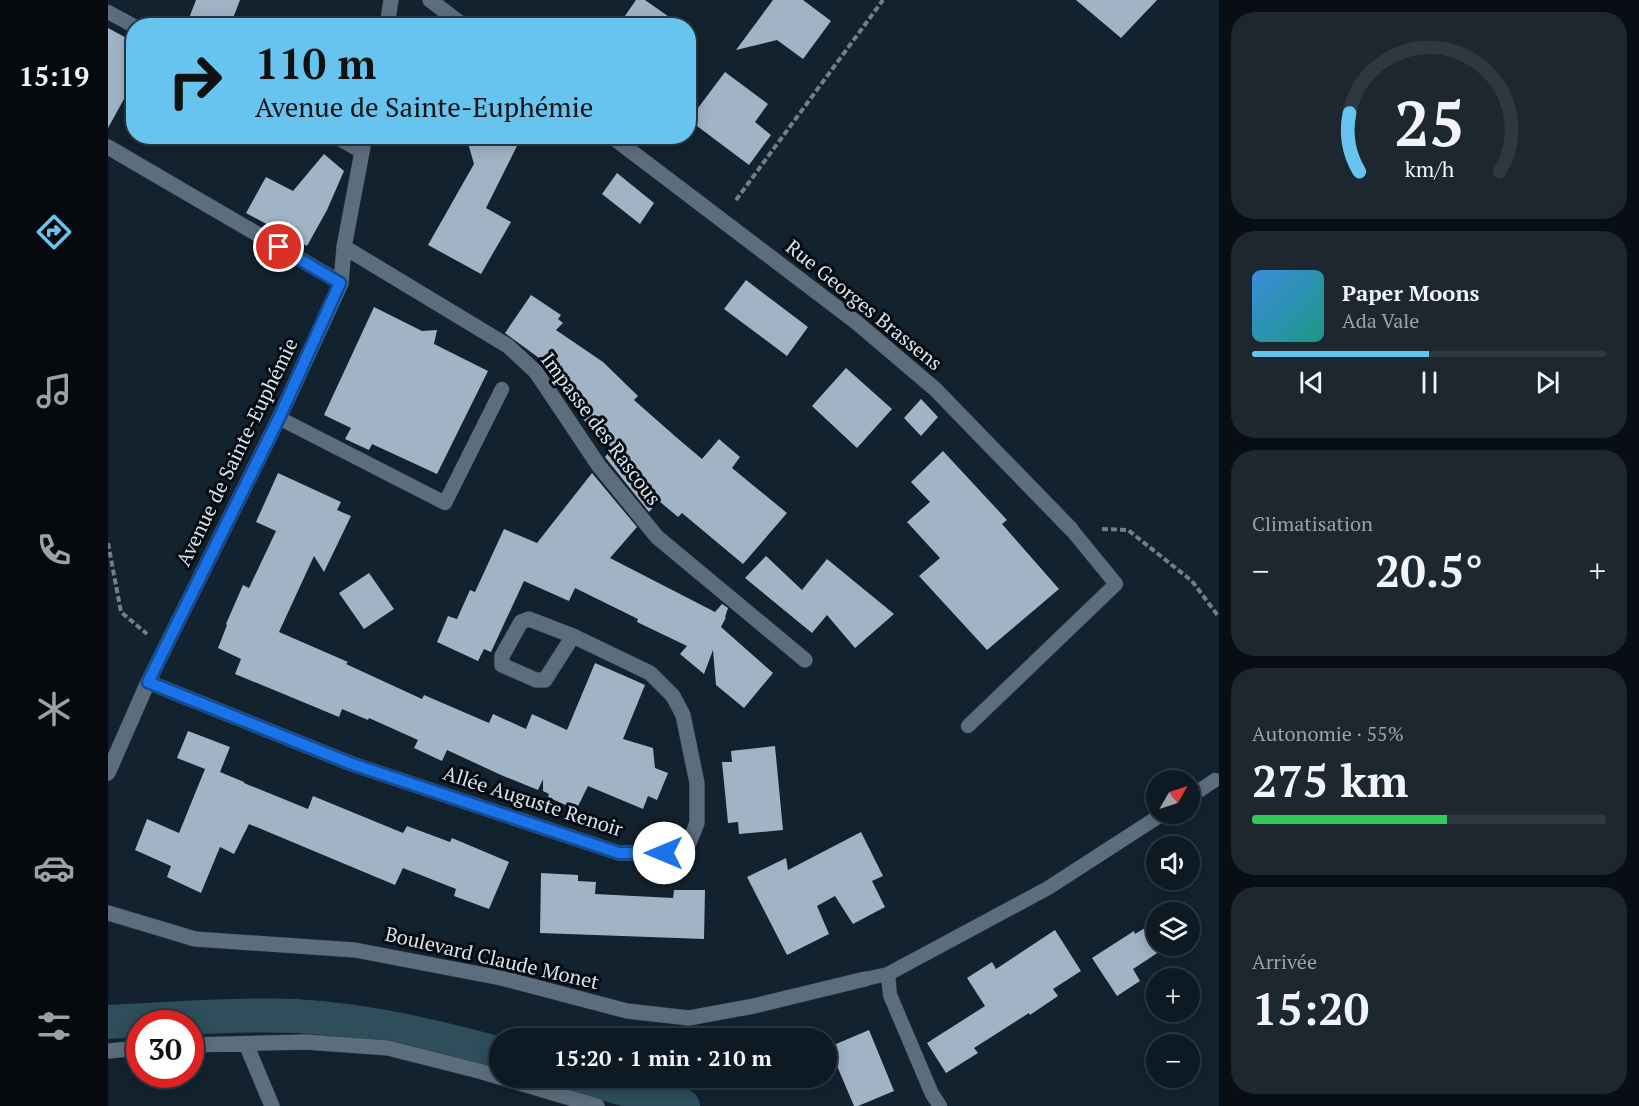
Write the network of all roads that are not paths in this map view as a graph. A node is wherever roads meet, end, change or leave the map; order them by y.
1 (391, 0) edge
2 (430, 0) edge
3 (108, 12) edge
4 (388, 18) edge
5 (454, 18) edge
6 (126, 22) edge
7 (348, 144) edge
8 (364, 144) edge
9 (622, 144) edge
10 (108, 147) edge
11 (362, 152) junction
12 (344, 247) junction
13 (340, 283) junction
14 (502, 389) dead end
15 (279, 418) junction
16 (1071, 529) joint
17 (573, 636) junction
18 (806, 660) dead end
19 (148, 682) junction
20 (968, 726) dead end
21 (108, 773) edge
22 (1215, 780) dead end
23 (1200, 790) edge
24 (1147, 824) edge
25 (108, 913) edge
26 (888, 974) junction
27 (865, 979) joint
28 (246, 1044) junction
29 (204, 1045) edge
30 (126, 1049) edge
31 (108, 1051) edge
32 (272, 1106) edge
33 (597, 1106) edge
34 (940, 1106) edge

1 - 4 street
2 - 5 street
3 - 6 lane
7 - 11 lane
8 - 11 street, Avenue de Sainte-Euphémie
9 - 16 street, Rue Georges Brassens
10 - 13 street
11 - 12 street, Avenue de Sainte-Euphémie
12 - 13 street, Avenue de Sainte-Euphémie
12 - 18 street, Impasse des Rascous
13 - 15 street, Avenue de Sainte-Euphémie
14 - 15 lane
15 - 19 street, Avenue de Sainte-Euphémie
16 - 20 lane
17 - 17 street, Allée Auguste Renoir
17 - 19 street, Allée Auguste Renoir
19 - 21 street, Avenue de Sainte-Euphémie
22 - 23 lane
24 - 26 lane
25 - 27 street, Boulevard Claude Monet
26 - 27 lane
26 - 34 lane
28 - 29 street
28 - 32 street
28 - 33 street
30 - 31 street

